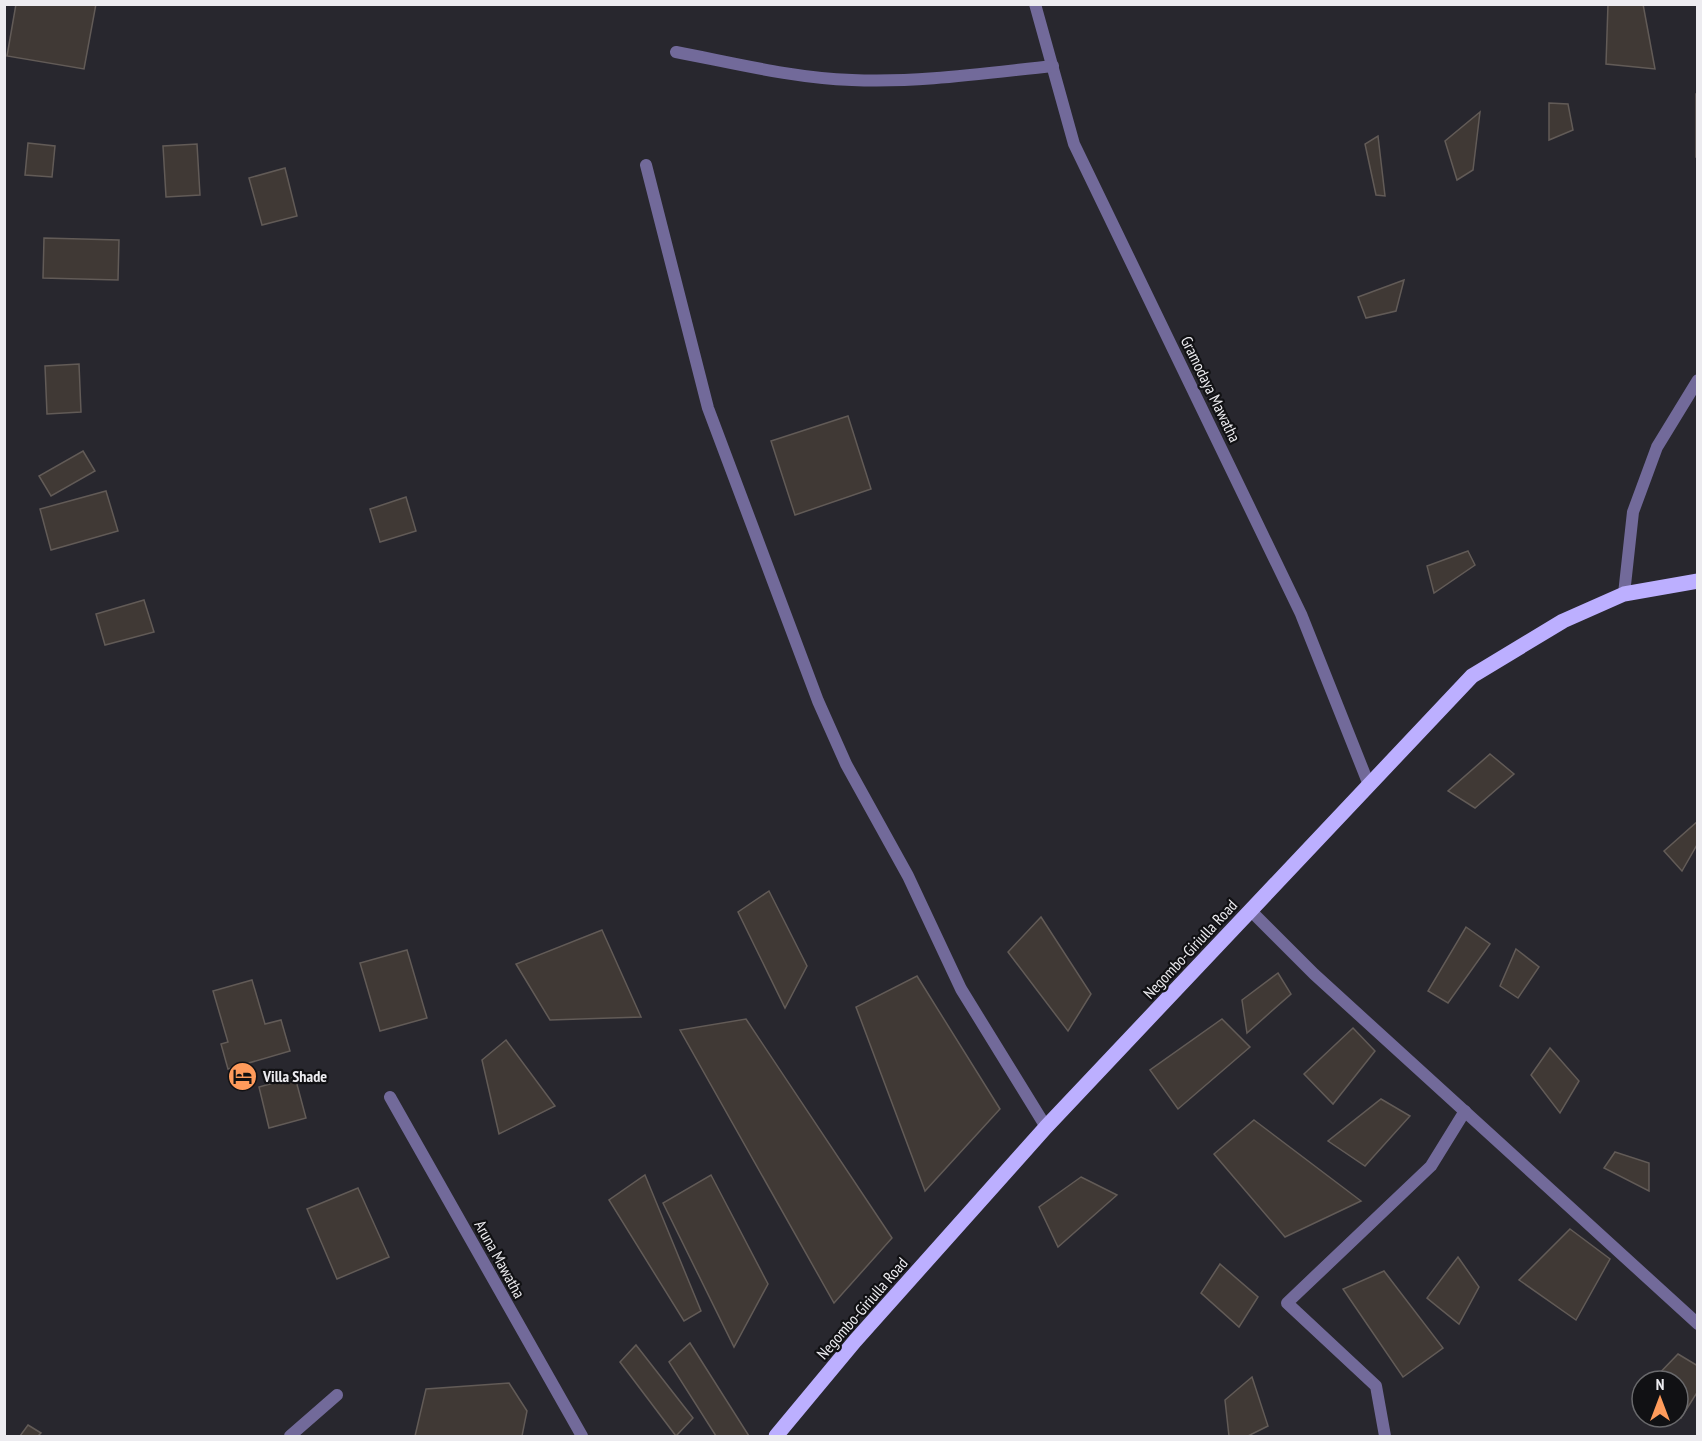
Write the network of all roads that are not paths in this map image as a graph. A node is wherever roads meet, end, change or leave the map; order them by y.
1 (1035, 4) edge
2 (676, 52) dead end
3 (1053, 66) junction
4 (646, 165) dead end
5 (1698, 380) edge
6 (1698, 581) edge
7 (1624, 594) junction
8 (1369, 785) junction
9 (1251, 911) junction
10 (390, 1097) dead end
11 (1465, 1111) junction
12 (1046, 1127) junction
13 (1698, 1324) edge
14 (337, 1395) dead end
15 (290, 1437) edge
16 (582, 1437) edge
17 (776, 1437) edge
18 (1386, 1437) edge

1 - 3 street, Gramodaya Mawatha
2 - 3 street
3 - 8 street, Gramodaya Mawatha
4 - 12 street
5 - 7 street
6 - 7 main road, Negombo-Giriulla Road
7 - 8 main road, Negombo-Giriulla Road
8 - 9 main road, Negombo-Giriulla Road
9 - 11 street
9 - 12 main road, Negombo-Giriulla Road
10 - 16 street, Aruna Mawatha
11 - 13 street
11 - 18 street
12 - 17 main road, Negombo-Giriulla Road
14 - 15 street

